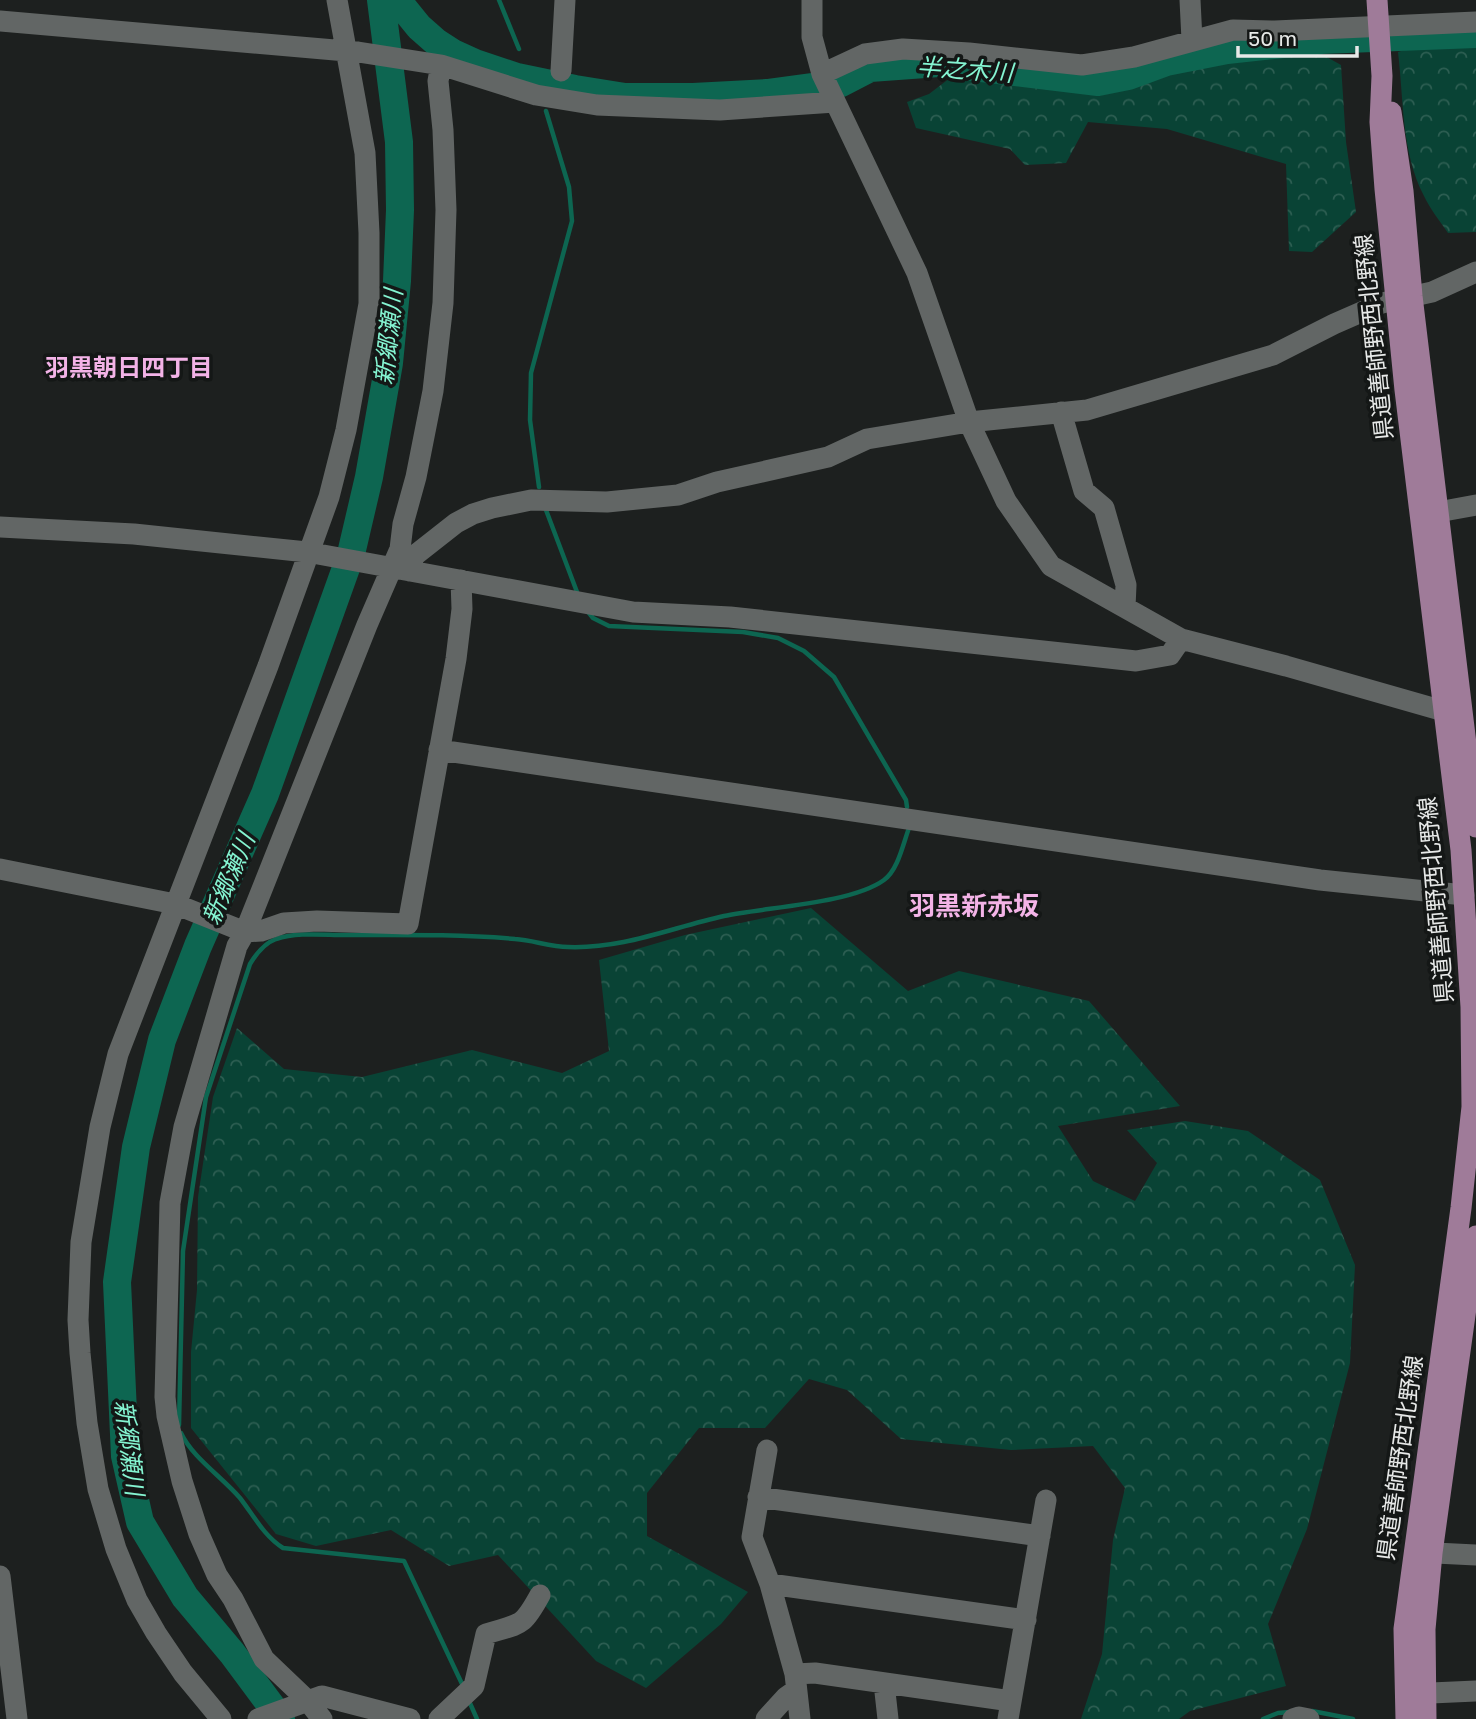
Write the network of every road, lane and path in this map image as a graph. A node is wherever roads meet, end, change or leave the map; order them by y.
1 (337, 0) edge
2 (565, 0) edge
3 (812, 0) edge
4 (1190, 0) edge
5 (1377, 0) edge
6 (0, 21) edge
7 (1476, 22) edge
8 (1378, 26) junction
9 (1192, 40) junction
10 (353, 52) junction
11 (437, 65) junction
12 (561, 71) dead end
13 (822, 74) junction
14 (835, 102) junction
15 (1476, 276) edge
16 (1404, 298) junction
17 (1061, 412) junction
18 (969, 422) junction
19 (1476, 505) edge
20 (1438, 512) junction
21 (0, 527) edge
22 (307, 552) junction
23 (396, 568) junction
24 (461, 580) junction
25 (1125, 607) junction
26 (1181, 639) junction
27 (1454, 714) junction
28 (439, 750) junction
29 (1476, 827) edge
30 (0, 869) edge
31 (1464, 895) junction
32 (175, 904) junction
33 (245, 932) junction
34 (1476, 1236) edge
35 (767, 1450) dead end
36 (758, 1497) junction
37 (1046, 1500) dead end
38 (1040, 1536) junction
39 (1423, 1553) junction
40 (1476, 1555) edge
41 (0, 1576) edge
42 (770, 1584) junction
43 (540, 1595) dead end
44 (1026, 1620) junction
45 (795, 1682) junction
46 (884, 1683) junction
47 (1476, 1691) edge
48 (1430, 1693) dead end
49 (307, 1700) junction
50 (1010, 1710) edge
51 (17, 1719) edge
52 (221, 1719) edge
53 (258, 1719) edge
54 (322, 1719) edge
55 (410, 1719) edge
56 (439, 1719) edge
57 (766, 1719) edge
58 (800, 1719) edge
59 (888, 1719) edge
60 (1293, 1719) edge
61 (1309, 1719) edge
62 (1406, 1719) edge
63 (1426, 1719) edge

1 - 10 street
2 - 12 street
3 - 13 street
4 - 9 street
5 - 8 main road, 県道善師野西北野線
6 - 10 street
7 - 8 street
8 - 9 street
8 - 16 main road, 県道善師野西北野線
9 - 13 street
10 - 11 street
10 - 22 street
11 - 14 street
11 - 23 street
13 - 14 street
14 - 18 street
15 - 16 street
16 - 17 street
16 - 20 main road, 県道善師野西北野線
16 - 27 main road, 県道善師野西北野線
17 - 18 street
17 - 25 street
18 - 23 street
18 - 25 street
19 - 20 street
20 - 27 main road, 県道善師野西北野線
21 - 22 street
22 - 23 street
22 - 32 street
23 - 24 street
23 - 33 street
24 - 26 street
24 - 28 street
25 - 26 street
26 - 27 street
27 - 29 main road, 県道善師野西北野線
27 - 31 main road, 県道善師野西北野線
28 - 31 street
28 - 33 street
30 - 32 street
31 - 39 main road, 県道善師野西北野線
32 - 33 street
32 - 52 street
33 - 49 street
34 - 39 main road, 県道善師野西北野線
35 - 36 street
36 - 38 street
36 - 42 street
37 - 38 street
38 - 44 street
39 - 40 street
39 - 62 main road, 県道善師野西北野線
39 - 63 main road, 県道善師野西北野線
41 - 51 street
42 - 44 street
42 - 45 street
43 - 56 street
44 - 50 street
45 - 46 street
45 - 57 street
45 - 58 street
46 - 50 street
46 - 59 street
47 - 48 street
49 - 53 street
49 - 54 street
49 - 55 street
60 - 61 street

